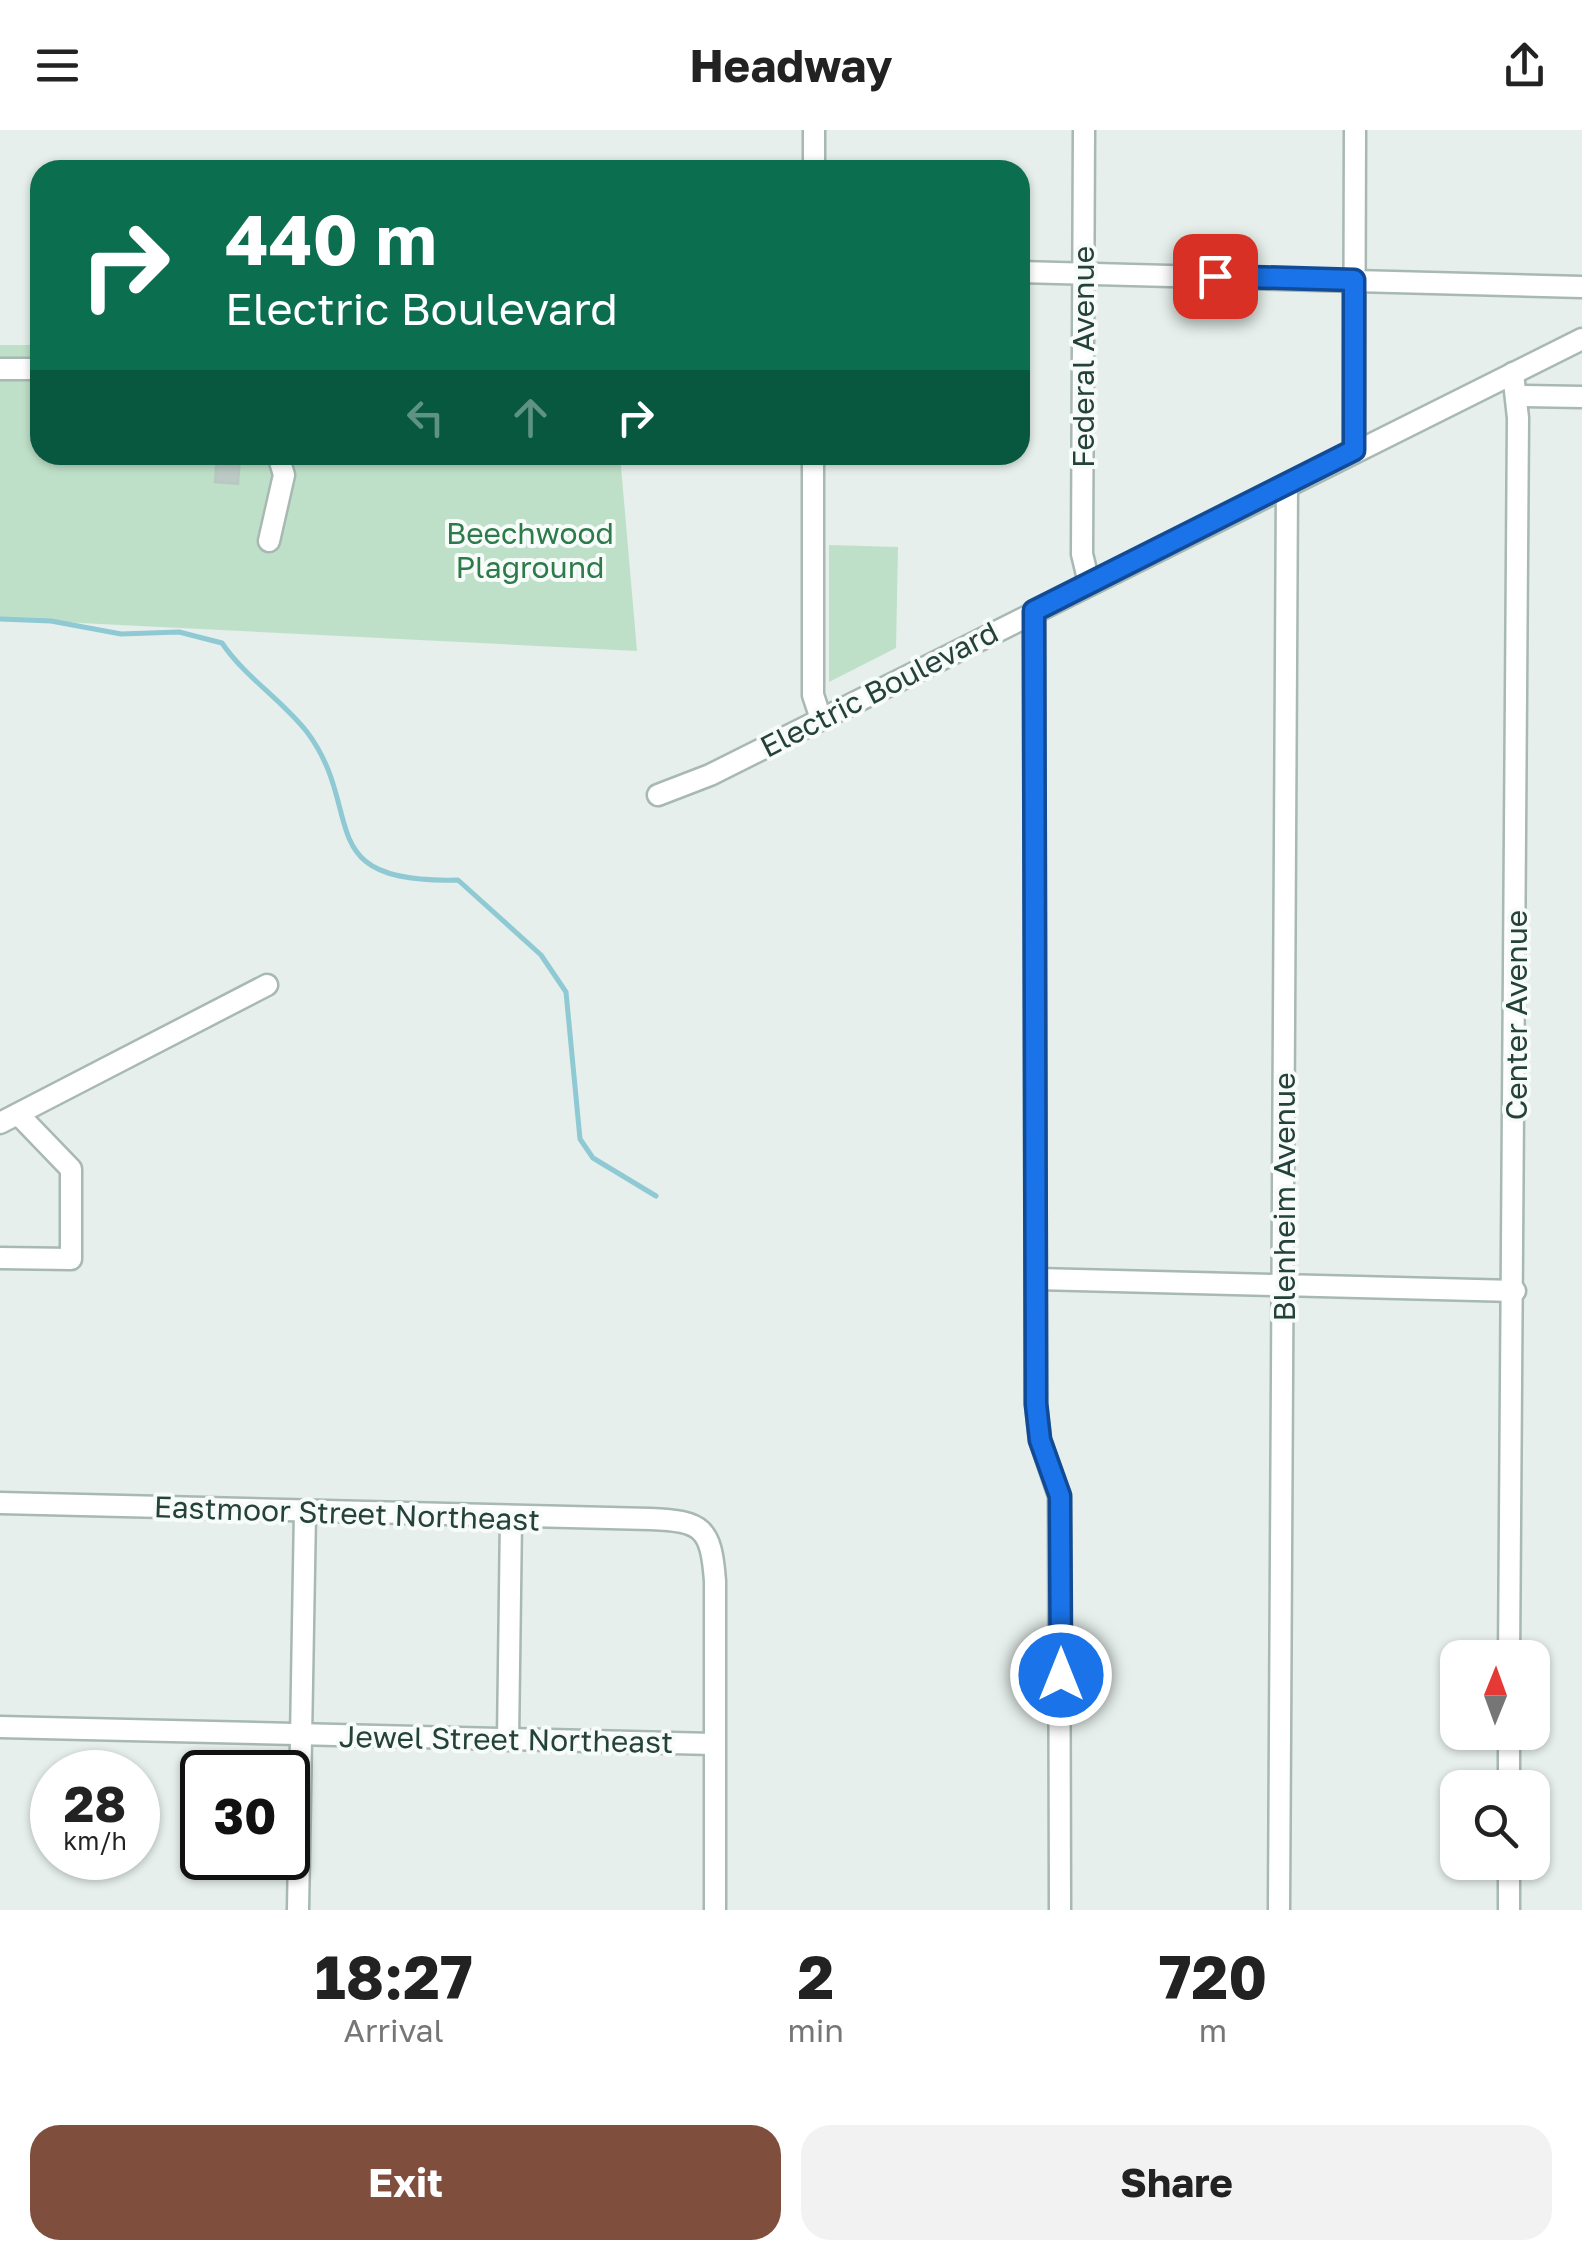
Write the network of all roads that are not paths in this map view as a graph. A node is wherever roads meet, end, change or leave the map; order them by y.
1 (814, 130) edge
2 (1084, 130) edge
3 (1354, 130) edge
4 (814, 160) edge
5 (1030, 272) edge
6 (1084, 273) junction
7 (1354, 280) junction
8 (1582, 286) edge
9 (1582, 339) edge
10 (0, 368) edge
11 (30, 369) edge
12 (1513, 373) junction
13 (1517, 396) junction
14 (1582, 397) edge
15 (1354, 450) junction
16 (281, 465) edge
17 (813, 465) edge
18 (1286, 484) junction
19 (269, 541) dead end
20 (1089, 584) junction
21 (1034, 611) junction
22 (821, 719) junction
23 (658, 795) dead end
24 (267, 985) dead end
25 (9, 1119) edge
26 (0, 1258) edge
27 (1037, 1280) junction
28 (1284, 1285) junction
29 (1515, 1291) junction
30 (0, 1502) edge
31 (305, 1512) junction
32 (511, 1518) junction
33 (1509, 1640) edge
34 (0, 1727) edge
35 (301, 1735) junction
36 (508, 1740) junction
37 (713, 1744) junction
38 (1509, 1880) edge
39 (298, 1910) edge
40 (715, 1910) edge
41 (1060, 1910) edge
42 (1279, 1910) edge
43 (1509, 1910) edge

1 - 4 street
2 - 6 street, Federal Avenue
3 - 7 street
5 - 6 street
6 - 7 street
6 - 20 street, Federal Avenue
7 - 8 street
7 - 15 street
9 - 12 street, Electric Boulevard
10 - 11 street
12 - 13 street, Center Avenue
12 - 15 street, Electric Boulevard
13 - 14 street
13 - 29 street, Center Avenue
15 - 18 street, Electric Boulevard
16 - 19 street
17 - 22 street
18 - 20 street, Electric Boulevard
18 - 28 street, Blenheim Avenue
20 - 21 street, Electric Boulevard
21 - 22 street, Electric Boulevard
21 - 27 street
22 - 23 street, Electric Boulevard
24 - 25 street
25 - 26 street
27 - 28 street
27 - 41 street
28 - 29 street
28 - 42 street, Blenheim Avenue
29 - 33 street, Center Avenue
30 - 31 street, Eastmoor Street Northeast
31 - 32 street, Eastmoor Street Northeast
31 - 35 street
32 - 36 street
32 - 37 street, Eastmoor Street Northeast
34 - 35 street, Jewel Street Northeast
35 - 36 street, Jewel Street Northeast
35 - 39 street
36 - 37 street, Jewel Street Northeast
37 - 40 street
38 - 43 street

